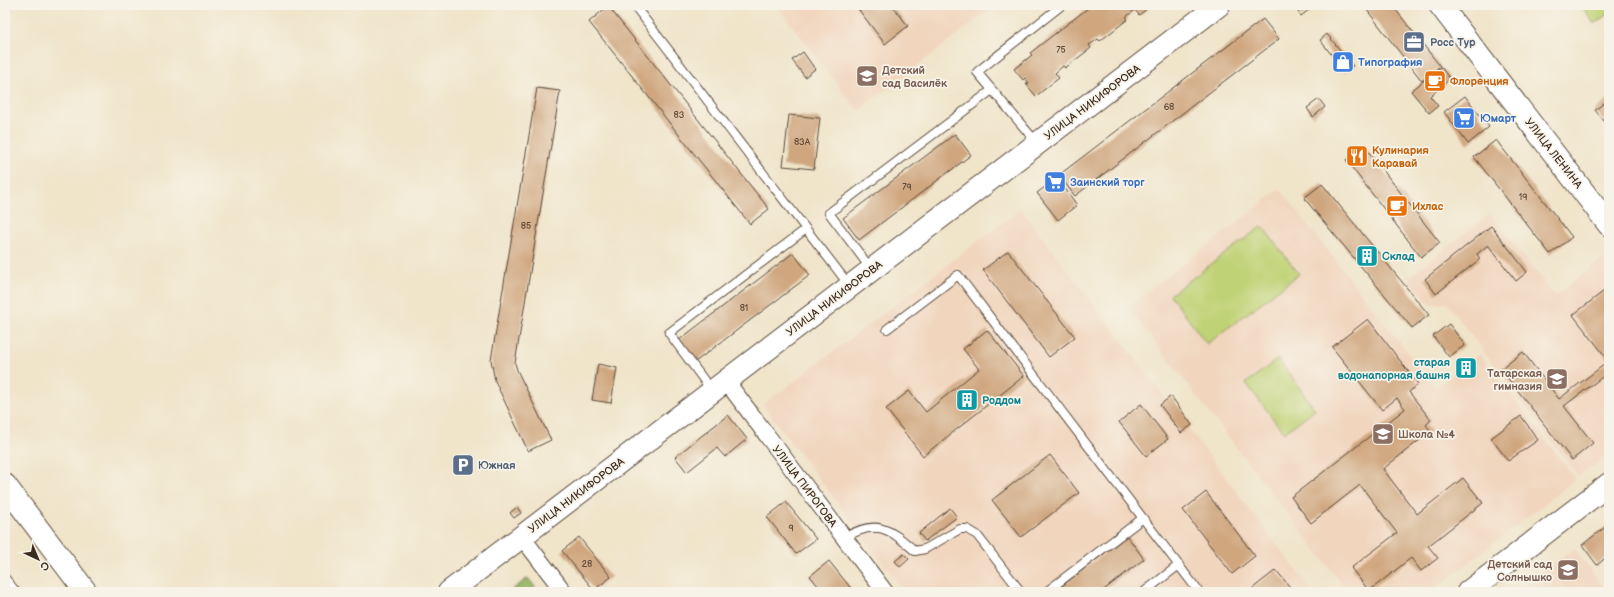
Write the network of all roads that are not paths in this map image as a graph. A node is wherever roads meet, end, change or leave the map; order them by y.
1 (634, 5) edge
2 (1062, 5) edge
3 (1219, 5) edge
4 (1440, 5) edge
5 (992, 90) junction
6 (1038, 143) junction
7 (1609, 225) edge
8 (806, 229) junction
9 (871, 270) junction
10 (850, 286) junction
11 (887, 329) dead end
12 (719, 386) junction
13 (1609, 484) edge
14 (5, 485) edge
15 (1143, 518) junction
16 (522, 537) junction
17 (844, 538) junction
18 (1179, 565) junction
19 (5, 578) edge
20 (16, 592) edge
21 (86, 592) edge
22 (449, 592) edge
23 (564, 592) edge
24 (885, 592) edge
25 (1021, 592) edge
26 (1046, 592) edge
27 (1144, 592) edge
28 (1199, 592) edge
29 (1468, 592) edge

1 - 8 lane
2 - 5 lane
3 - 6 main road, УЛИЦА НИКИФОРОВА
4 - 7 main road, УЛИЦА ЛЕНИНА
5 - 6 lane
5 - 9 lane
6 - 9 main road, УЛИЦА НИКИФОРОВА
8 - 10 lane
8 - 12 lane
9 - 10 main road, УЛИЦА НИКИФОРОВА
10 - 12 main road, УЛИЦА НИКИФОРОВА
11 - 15 lane
12 - 16 main road, УЛИЦА НИКИФОРОВА
12 - 17 street, УЛИЦА ПИРОГОВА
13 - 29 main road
14 - 21 main road
15 - 18 lane
15 - 26 lane
16 - 22 main road, УЛИЦА НИКИФОРОВА
16 - 23 street
17 - 24 street, УЛИЦА ПИРОГОВА
17 - 25 lane
18 - 27 lane
18 - 28 lane
19 - 20 lane

